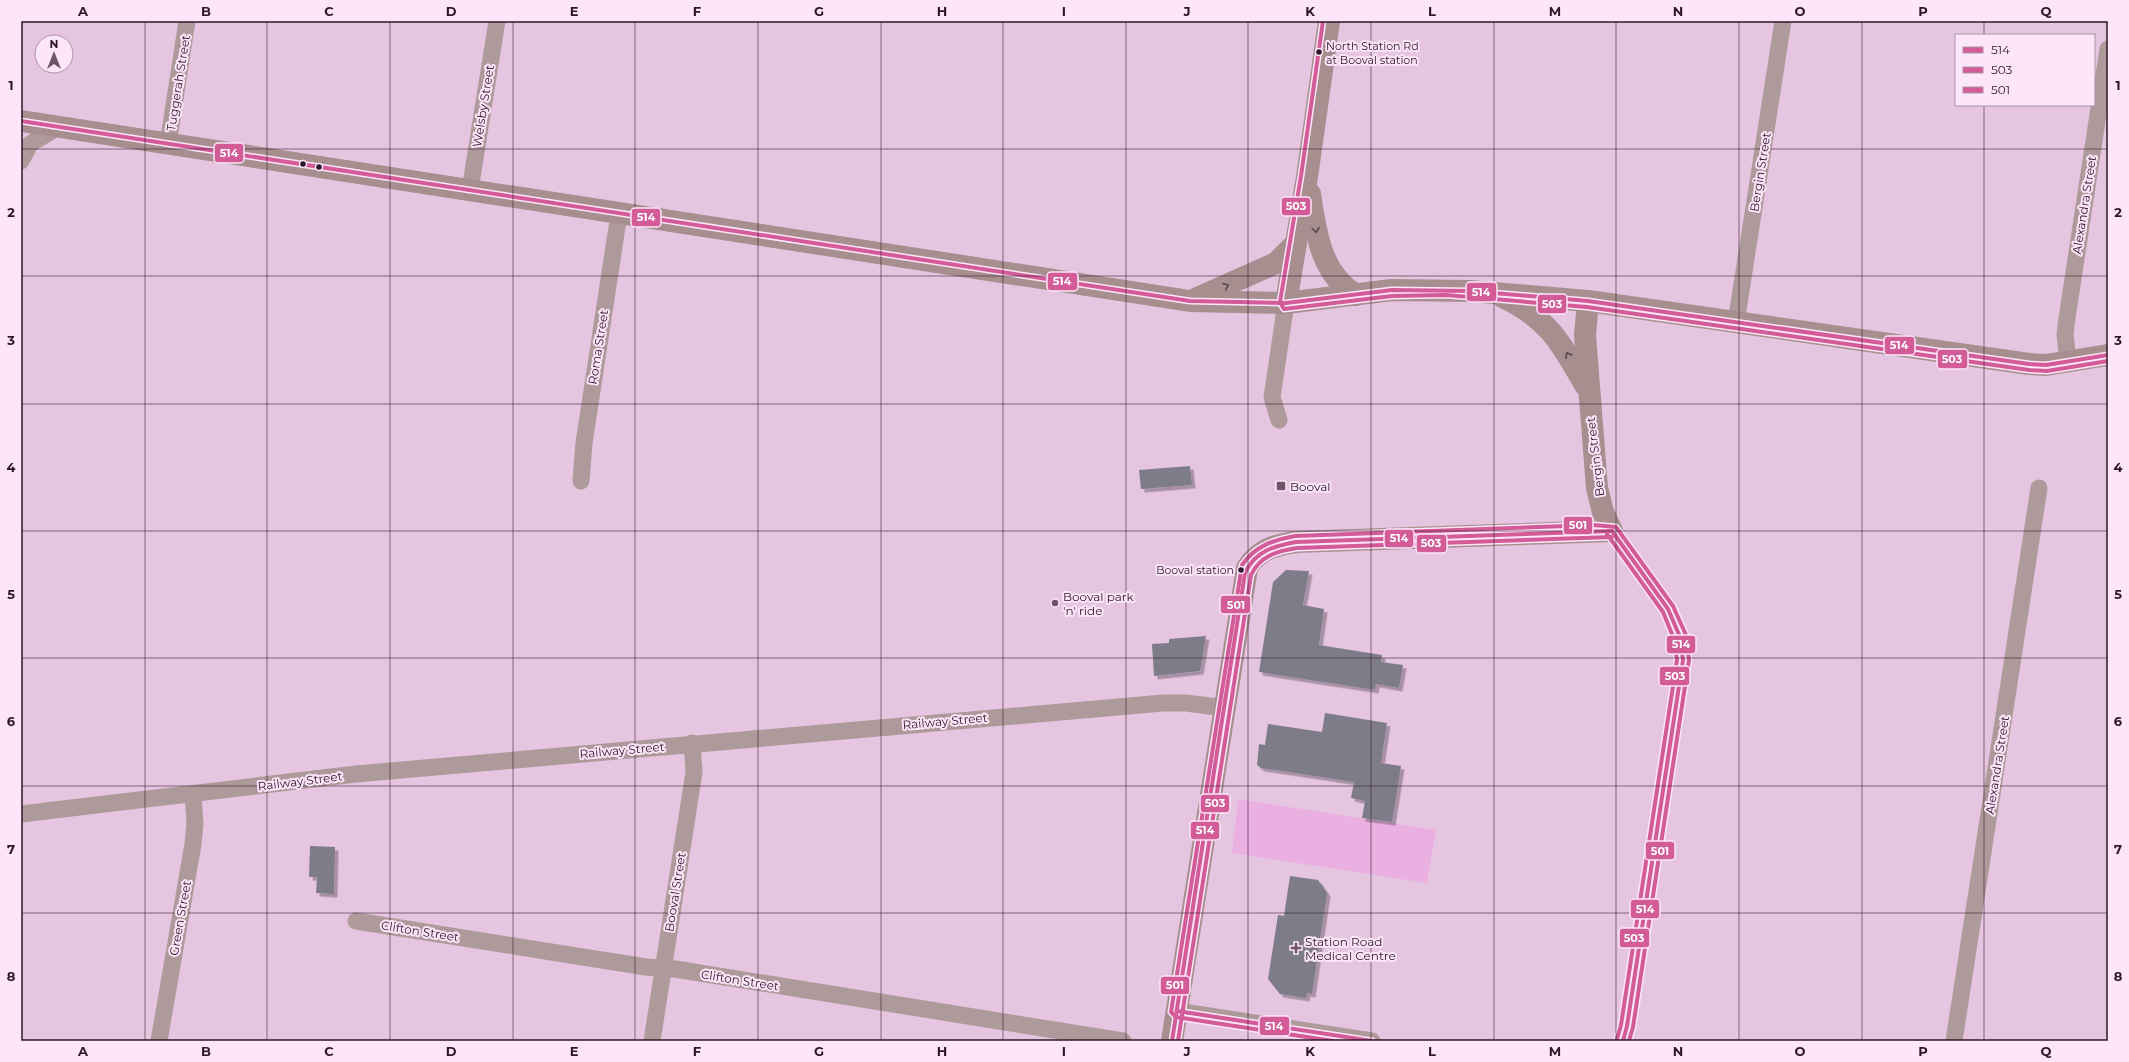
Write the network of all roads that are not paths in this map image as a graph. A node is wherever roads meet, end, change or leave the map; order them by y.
1 (187, 21) edge
2 (497, 21) edge
3 (1330, 21) edge
4 (1783, 21) edge
5 (2108, 49) edge
6 (21, 121) edge
7 (58, 127) junction
8 (168, 144) junction
9 (21, 161) edge
10 (1307, 177) junction
11 (470, 190) junction
12 (619, 214) junction
13 (1296, 243) junction
14 (1494, 293) junction
15 (1356, 295) junction
16 (1190, 301) junction
17 (1588, 301) junction
18 (1286, 303) junction
19 (1736, 323) junction
20 (2108, 355) edge
21 (2068, 362) junction
22 (1588, 389) junction
23 (1279, 420) dead end
24 (580, 481) dead end
25 (2039, 488) dead end
26 (1612, 531) junction
27 (1225, 708) junction
28 (692, 744) junction
29 (193, 794) junction
30 (21, 814) edge
31 (356, 921) dead end
32 (663, 969) junction
33 (1177, 1011) junction
34 (159, 1041) edge
35 (652, 1041) edge
36 (1123, 1041) edge
37 (1172, 1041) edge
38 (1372, 1041) edge
39 (1623, 1041) edge
40 (1954, 1041) edge

1 - 8 street, Tuggerah Street
2 - 11 street, Welsby Street
3 - 10 street
4 - 19 street, Bergin Street
5 - 21 street, Alexandra Street
6 - 7 street
7 - 8 street
7 - 9 street
8 - 11 street
10 - 13 street
10 -> 15 street
11 - 12 street
12 - 16 street
12 - 24 street, Roma Street
16 -> 13 street
13 - 18 street
14 - 15 street
14 - 17 street
22 -> 14 street
15 - 18 street
16 - 18 street
17 - 19 street
17 - 22 street, Bergin Street
18 - 23 street
19 - 21 street
20 - 21 street
22 - 26 street, Bergin Street
25 - 40 street, Alexandra Street
26 - 27 street
26 - 39 street, Bergin Street
27 - 28 street, Railway Street
27 - 33 street
28 - 29 street, Railway Street
28 - 32 street, Booval Street
29 - 30 street, Railway Street
29 - 34 street, Green Street
31 - 32 street, Clifton Street
32 - 35 street, Booval Street
32 - 36 street, Clifton Street
33 - 37 street
33 - 38 street

